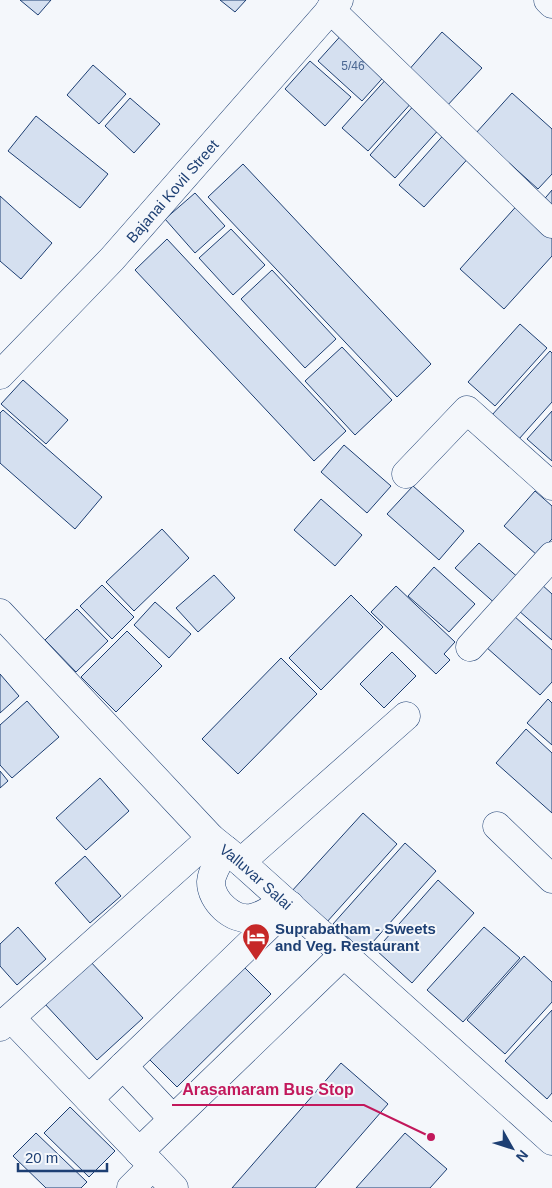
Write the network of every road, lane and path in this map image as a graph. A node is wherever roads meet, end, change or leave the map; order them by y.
1 (548, 0) edge
2 (552, 4) edge
3 (334, 5) edge
4 (552, 224) edge
5 (0, 375) edge
6 (406, 474) dead end
7 (552, 486) edge
8 (552, 556) edge
9 (0, 614) edge
10 (470, 647) dead end
11 (406, 716) dead end
12 (497, 826) dead end
13 (226, 850) junction
14 (552, 879) edge
15 (287, 903) junction
16 (344, 954) junction
17 (5, 1023) edge
18 (123, 1066) junction
19 (89, 1099) junction
20 (173, 1119) junction
21 (552, 1141) edge
22 (146, 1159) junction
23 (130, 1188) edge
24 (174, 1188) edge

1 - 2 street
3 - 4 street
3 - 5 street, Bajanai Kovil Street
6 - 7 street
8 - 10 street
9 - 13 street, Valluvar Salai
11 - 13 street
12 - 14 street
13 - 15 street, Valluvar Salai
13 - 15 street
13 - 17 street
15 - 16 street, Valluvar Salai
15 - 18 street
16 - 20 street
16 - 21 street, Valluvar Salai
17 - 19 street
18 - 19 street
18 - 20 street
19 - 22 street
20 - 22 street
22 - 23 street
22 - 24 street

